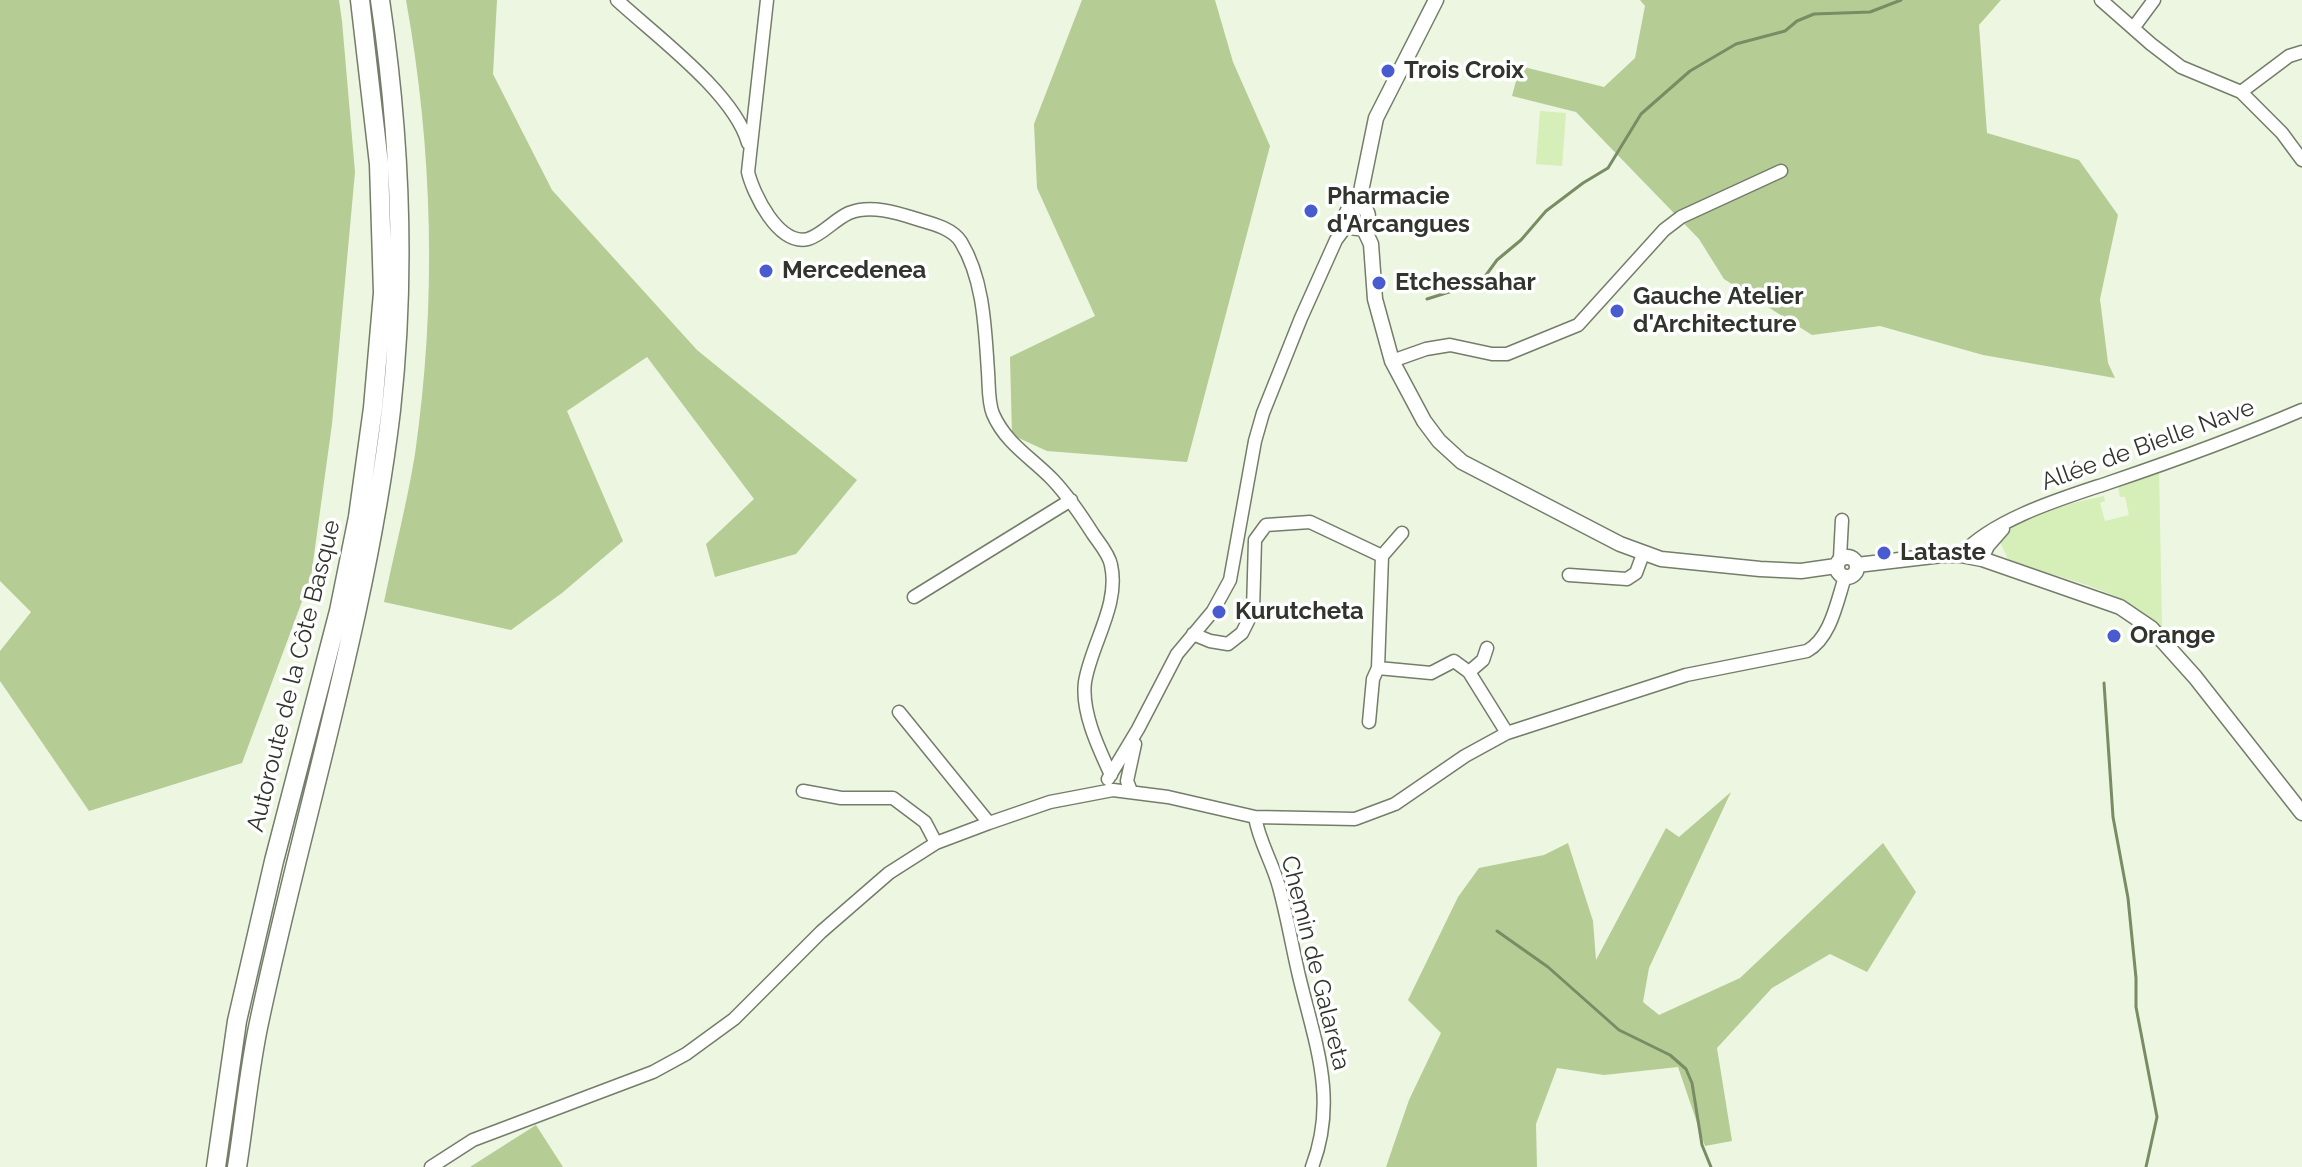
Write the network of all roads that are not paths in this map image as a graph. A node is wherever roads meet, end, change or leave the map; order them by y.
1 (360, 0) edge
2 (380, 0) edge
3 (617, 0) edge
4 (767, 0) edge
5 (1436, 0) edge
6 (2101, 0) edge
7 (2154, 0) edge
8 (2134, 27) junction
9 (2302, 52) edge
10 (2241, 92) junction
11 (750, 149) junction
12 (2302, 160) edge
13 (1781, 171) dead end
14 (1356, 225) junction
15 (1392, 361) junction
16 (2302, 410) edge
17 (1071, 500) junction
18 (1842, 520) dead end
19 (2010, 522) junction
20 (1402, 533) dead end
21 (1643, 554) junction
22 (1961, 555) junction
23 (1382, 556) junction
24 (1982, 559) junction
25 (1840, 567) junction
26 (1569, 575) dead end
27 (914, 597) dead end
28 (1193, 634) junction
29 (1487, 648) dead end
30 (1469, 672) junction
31 (1375, 674) junction
32 (1358, 677) dead end
33 (899, 712) dead end
34 (1369, 722) dead end
35 (1138, 729) junction
36 (1507, 733) junction
37 (1115, 768) junction
38 (1128, 776) junction
39 (803, 791) dead end
40 (1131, 791) junction
41 (1101, 792) junction
42 (2302, 813) edge
43 (1255, 817) junction
44 (989, 823) junction
45 (936, 843) junction
46 (216, 1167) edge
47 (237, 1167) edge
48 (431, 1167) edge
49 (1312, 1167) edge

1 - 46 highway, Autoroute de la Côte Basque
2 - 47 highway, Autoroute de la Côte Basque
3 - 11 street
4 - 11 street
5 - 14 main road
6 - 8 street
7 - 8 street
8 - 10 street
9 - 10 street
10 - 12 street
11 - 17 street
13 - 15 street
14 - 15 main road
14 - 28 street
15 - 21 main road
16 - 19 street, Allée de Bielle Nave
17 - 27 street
17 - 37 street
18 - 25 street
19 - 22 street, Allée de Bielle Nave
19 - 24 street, Allée de Bielle Nave
20 - 23 street
21 - 25 main road
21 - 26 street
22 - 24 main road
22 - 25 main road
23 - 28 street
23 - 31 street
24 - 42 main road
25 - 36 street
28 - 35 street
29 - 30 street
30 - 31 street
30 - 36 street
31 - 32 street
31 - 34 street
33 - 44 street
35 - 37 street
35 - 38 street
36 - 43 street
37 - 38 street
37 - 41 street
38 - 40 street
39 - 45 street
40 - 41 street
40 - 43 street
41 - 44 street
43 - 49 street, Chemin de Galareta
44 - 45 street
45 - 48 street

